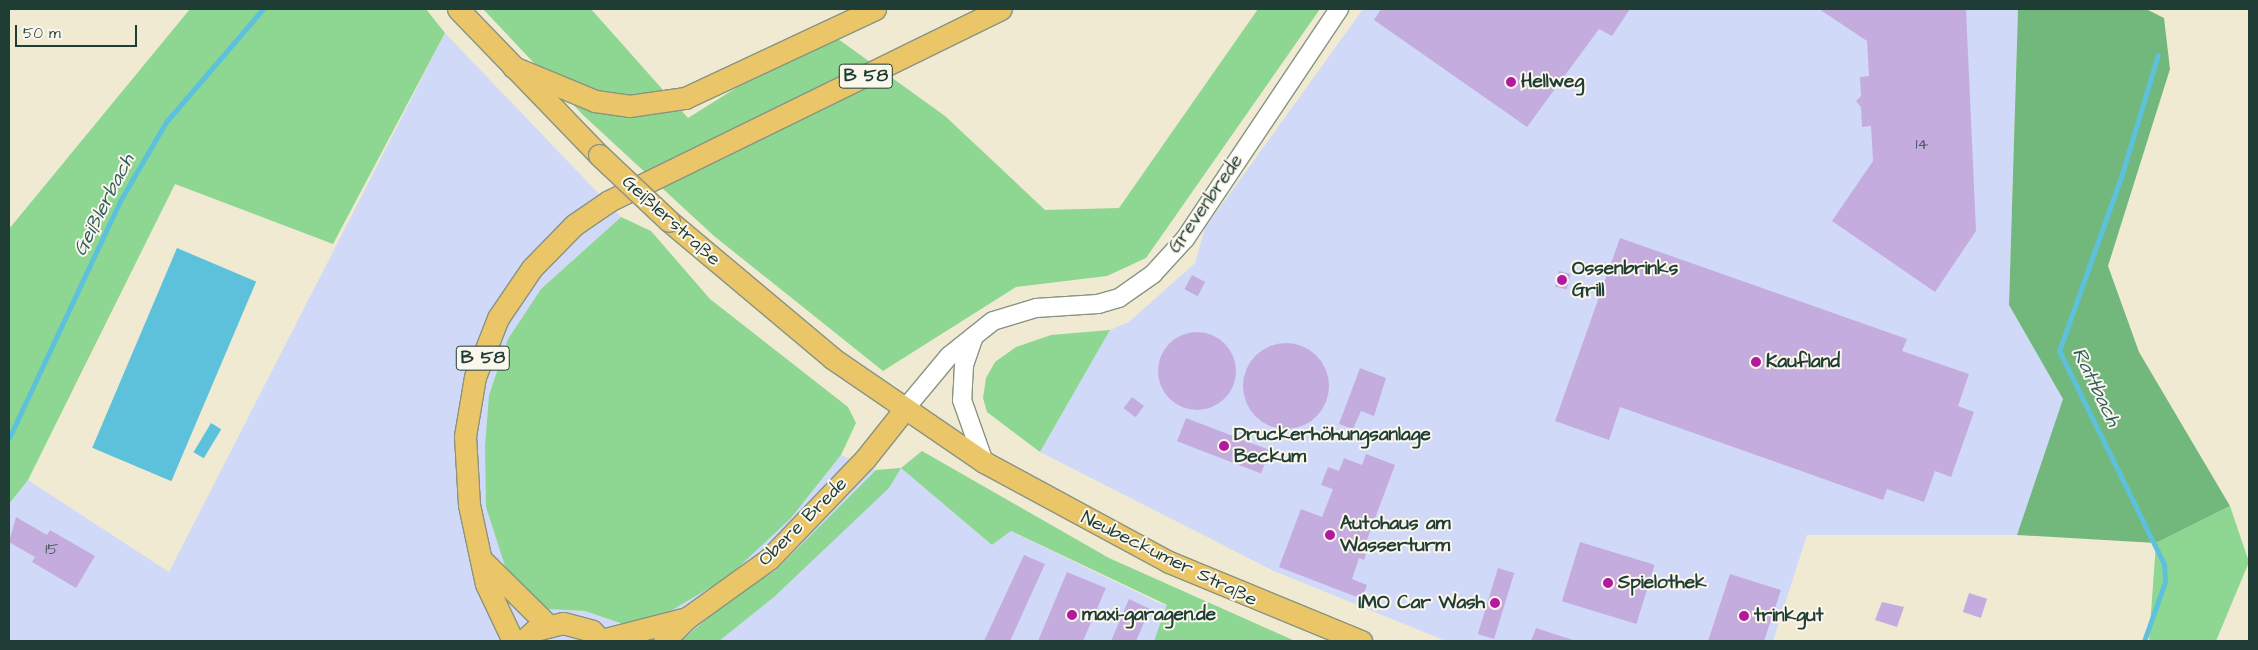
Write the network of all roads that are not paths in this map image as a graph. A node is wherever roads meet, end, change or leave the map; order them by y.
1 (458, 9) edge
2 (875, 9) edge
3 (1001, 9) edge
4 (1339, 9) edge
5 (513, 66) junction
6 (974, 336) junction
7 (904, 410) junction
8 (984, 462) junction
9 (482, 560) junction
10 (687, 618) junction
11 (548, 625) junction
12 (513, 641) edge
13 (523, 641) edge
14 (602, 641) edge
15 (664, 641) edge
16 (1361, 641) edge

1 - 5 main road, Geißlerstraße
2 - 5 main road
3 - 9 main road, B 58
4 - 6 street, Grevenbrede
5 - 7 main road, Geißlerstraße, bridge
6 - 7 street, Grevenbrede
6 - 8 street
7 - 8 main road, Neubeckumer Straße
7 - 10 main road, Obere Brede
8 - 16 main road, Neubeckumer Straße
9 - 11 main road
9 - 12 main road, B 58
10 - 14 main road, Obere Brede
10 - 15 main road, Obere Brede
11 - 13 main road
11 - 14 main road

